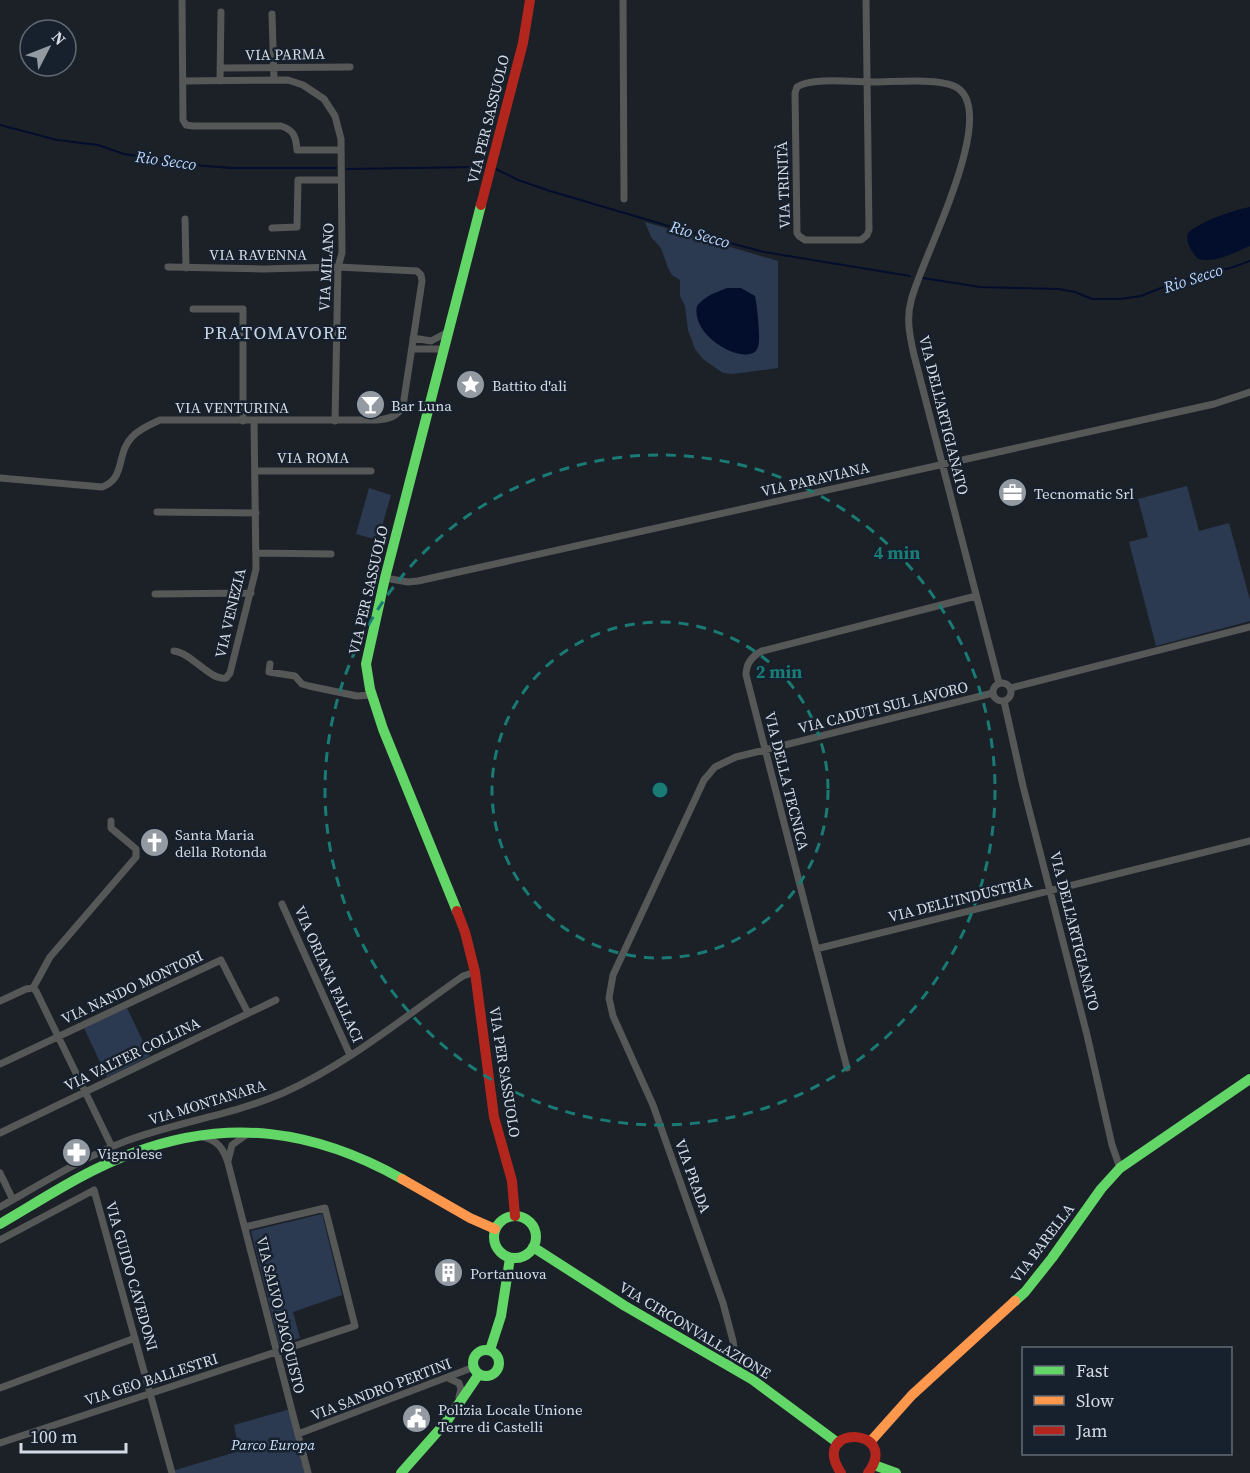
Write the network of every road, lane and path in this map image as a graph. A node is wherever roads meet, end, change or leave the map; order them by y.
1 (182, 0) edge
2 (530, 0) edge
3 (624, 0) edge
4 (866, 0) edge
5 (221, 12) dead end
6 (272, 14) dead end
7 (350, 67) dead end
8 (220, 68) junction
9 (273, 68) junction
10 (274, 80) junction
11 (183, 81) junction
12 (220, 81) junction
13 (866, 82) junction
14 (960, 89) joint
15 (341, 150) junction
16 (341, 180) junction
17 (624, 199) dead end
18 (185, 219) dead end
19 (272, 228) dead end
20 (168, 267) dead end
21 (338, 267) junction
22 (186, 268) junction
23 (420, 273) joint
24 (193, 309) dead end
25 (448, 332) junction
26 (413, 338) junction
27 (430, 341) junction
28 (444, 348) junction
29 (412, 349) junction
30 (425, 350) junction
31 (439, 363) junction
32 (1250, 392) edge
33 (243, 421) junction
34 (254, 421) junction
35 (335, 421) junction
36 (942, 464) junction
37 (255, 471) junction
38 (371, 471) dead end
39 (0, 478) edge
40 (157, 512) dead end
41 (256, 513) junction
42 (256, 553) junction
43 (331, 554) dead end
44 (385, 578) junction
45 (251, 593) junction
46 (155, 594) dead end
47 (976, 596) junction
48 (1250, 627) edge
49 (174, 651) dead end
50 (270, 664) dead end
51 (999, 683) junction
52 (1011, 688) junction
53 (993, 693) junction
54 (371, 695) junction
55 (1004, 700) junction
56 (766, 751) junction
57 (111, 821) dead end
58 (1250, 841) edge
59 (1051, 890) junction
60 (282, 904) dead end
61 (816, 950) junction
62 (475, 972) junction
63 (33, 988) junction
64 (609, 998) joint
65 (276, 1000) dead end
66 (0, 1001) edge
67 (248, 1013) junction
68 (57, 1037) junction
69 (350, 1055) junction
70 (0, 1064) edge
71 (847, 1068) dead end
72 (1250, 1079) edge
73 (84, 1092) junction
74 (256, 1132) junction
75 (0, 1133) edge
76 (195, 1136) junction
77 (112, 1147) junction
78 (228, 1163) junction
79 (1120, 1168) junction
80 (0, 1173) edge
81 (13, 1200) junction
82 (0, 1207) edge
83 (515, 1216) junction
84 (0, 1224) edge
85 (245, 1227) junction
86 (495, 1229) junction
87 (0, 1240) edge
88 (533, 1247) junction
89 (510, 1258) junction
90 (135, 1338) junction
91 (489, 1350) junction
92 (277, 1353) junction
93 (729, 1367) junction
94 (477, 1371) junction
95 (448, 1378) junction
96 (0, 1388) edge
97 (150, 1393) junction
98 (447, 1421) junction
99 (298, 1434) junction
100 (870, 1442) junction
101 (0, 1443) edge
102 (838, 1443) junction
103 (871, 1469) edge
104 (836, 1472) edge
105 (172, 1473) edge
106 (308, 1473) edge
107 (400, 1473) edge
108 (896, 1473) edge

1 - 11 street
2 - 25 main road, VIA PER SASSUOLO
3 - 17 street
4 - 13 street, VIA TRINITÀ
5 - 8 street
6 - 9 street
7 - 9 street, VIA PARMA
8 - 9 street, VIA PARMA
8 - 12 street
9 - 10 street
10 - 12 street, VIA MILANO
10 - 15 street, VIA MILANO
11 - 12 street, VIA MILANO
11 - 15 street
13 - 13 street, VIA TRINITÀ
13 - 14 street, VIA TRINITÀ
14 - 36 street, VIA DELL'ARTIGIANATO
15 - 16 street, VIA MILANO
16 - 19 street
16 - 21 street, VIA MILANO
18 - 22 street
20 - 22 street, VIA RAVENNA
21 - 22 street, VIA RAVENNA
21 - 23 street, VIA RAVENNA
21 - 35 street, VIA MILANO
23 - 26 street, VIA VENTURINA
24 - 33 street
25 - 27 street
25 - 28 main road, VIA PER SASSUOLO
26 - 27 street
26 - 29 street, VIA VENTURINA
27 - 28 street
28 - 30 street
28 - 31 main road, VIA PER SASSUOLO
29 - 30 street
29 - 35 street, VIA VENTURINA
30 - 31 street
31 - 44 main road, VIA PER SASSUOLO
32 - 36 street, VIA PARAVIANA
33 - 34 street, VIA VENTURINA
33 - 39 street, VIA VENTURINA
34 - 35 street, VIA VENTURINA
34 - 37 street, VIA VENEZIA
36 - 44 street, VIA PARAVIANA
36 - 47 street, VIA DELL'ARTIGIANATO
37 - 38 street, VIA ROMA
37 - 41 street, VIA VENEZIA
40 - 41 street
41 - 42 street, VIA VENEZIA
42 - 43 street
42 - 45 street, VIA VENEZIA
44 - 54 main road, VIA PER SASSUOLO
45 - 46 street
45 - 49 street, VIA VENEZIA
47 - 51 street, VIA DELL'ARTIGIANATO
47 - 56 street, VIA DELLA TECNICA
48 - 52 street
50 - 54 street
51 - 52 street
51 - 53 street
52 - 55 street
53 - 55 street
53 - 56 street, VIA CADUTI SUL LAVORO
54 - 62 main road, VIA PER SASSUOLO
55 - 59 street, VIA DELL'ARTIGIANATO
56 - 61 street, VIA DELLA TECNICA
56 - 64 street, VIA CADUTI SUL LAVORO
57 - 63 street
58 - 59 street, VIA DELL’INDUSTRIA
59 - 61 street, VIA DELL’INDUSTRIA
59 - 79 street, VIA DELL'ARTIGIANATO
60 - 69 street, VIA ORIANA FALLACI
61 - 71 street, VIA DELLA TECNICA
62 - 69 street, VIA MONTANARA
62 - 83 main road, VIA PER SASSUOLO
63 - 66 street
63 - 68 street
64 - 93 street, VIA PRADA
65 - 67 street, VIA VALTER COLLINA
67 - 68 street, VIA NANDO MONTORI
67 - 73 street, VIA VALTER COLLINA
68 - 70 street, VIA NANDO MONTORI
68 - 73 street
69 - 77 street, VIA MONTANARA
72 - 79 main road, VIA BARELLA
73 - 75 street, VIA VALTER COLLINA
73 - 77 street
74 - 76 main road
74 - 78 street
74 - 86 main road
76 - 78 street, VIA SALVO D'ACQUISTO
76 - 84 main road
77 - 81 street, VIA MONTANARA
78 - 85 street, VIA SALVO D'ACQUISTO
79 - 100 main road, VIA BARELLA
80 - 81 street
81 - 82 street, VIA MONTANARA
83 - 86 main road
83 - 88 main road
85 - 92 street, VIA SALVO D'ACQUISTO
85 - 92 street, VIA GEO BALLESTRI
86 - 89 main road
87 - 90 street, VIA GUIDO CAVEDONI
88 - 89 main road
88 - 93 main road, VIA CIRCONVALLAZIONE
89 - 91 main road
90 - 96 street
90 - 97 street, VIA GUIDO CAVEDONI
91 - 94 main road
91 - 94 main road
92 - 97 street, VIA GEO BALLESTRI
92 - 99 street, VIA SALVO D'ACQUISTO
93 - 102 main road, VIA CIRCONVALLAZIONE
94 - 95 street, VIA SANDRO PERTINI
94 - 98 main road
95 - 98 street
95 - 99 street, VIA SANDRO PERTINI
97 - 101 street, VIA GEO BALLESTRI
97 - 105 street, VIA GUIDO CAVEDONI
98 - 107 main road
99 - 106 street, VIA SALVO D'ACQUISTO
100 - 102 main road
100 - 103 main road
102 - 104 main road
103 - 108 main road

